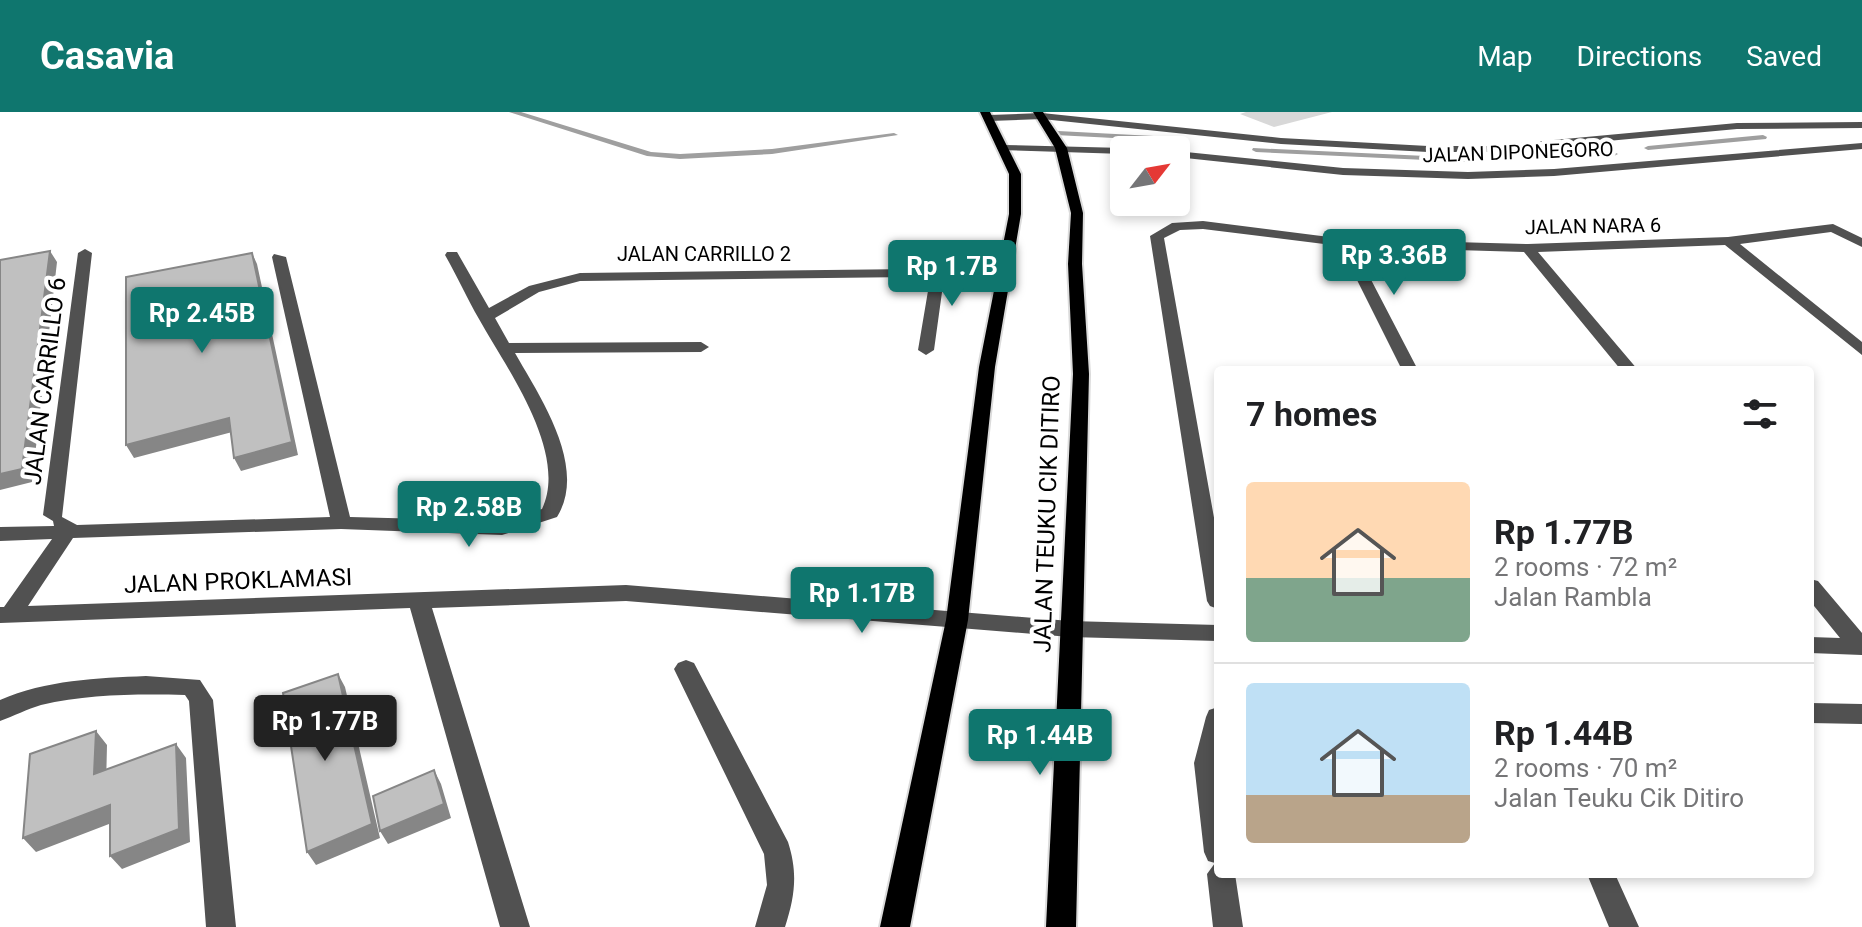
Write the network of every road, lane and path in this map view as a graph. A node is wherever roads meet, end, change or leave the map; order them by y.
1 (1040, 114) edge
2 (987, 115) edge
3 (1862, 125) edge
4 (1737, 126) junction
5 (1228, 135) junction
6 (1862, 146) edge
7 (1003, 148) junction
8 (1061, 148) junction
9 (1110, 150) edge
10 (1788, 151) junction
11 (1190, 156) edge
12 (1220, 160) junction
13 (1728, 241) junction
14 (1345, 243) junction
15 (1862, 243) edge
16 (1528, 248) junction
17 (85, 253) dead end
18 (452, 255) dead end
19 (279, 257) dead end
20 (485, 317) junction
21 (701, 347) dead end
22 (503, 348) junction
23 (926, 350) dead end
24 (1862, 350) edge
25 (1408, 366) edge
26 (1627, 366) edge
27 (61, 522) junction
28 (341, 523) junction
29 (7, 534) edge
30 (0, 551) edge
31 (1214, 577) edge
32 (1814, 591) edge
33 (419, 601) junction
34 (5, 615) edge
35 (957, 620) junction
36 (1070, 629) junction
37 (1214, 633) edge
38 (1814, 645) edge
39 (1862, 647) edge
40 (686, 669) dead end
41 (0, 711) edge
42 (1814, 713) edge
43 (1862, 714) edge
44 (1214, 734) edge
45 (1214, 820) edge
46 (1222, 878) edge
47 (1603, 878) edge
48 (221, 927) edge
49 (515, 927) edge
50 (770, 927) edge
51 (895, 927) edge
52 (1061, 927) edge
53 (1228, 927) edge
54 (1624, 927) edge

1 - 2 street, JALAN DIPONEGORO
1 - 5 street, JALAN DIPONEGORO
1 - 8 main road, JALAN TEUKU CIK DITIRO
2 - 7 main road
3 - 4 street, JALAN DIPONEGORO
4 - 5 street, JALAN DIPONEGORO
4 - 10 street
5 - 12 street
6 - 10 street, JALAN DIPONEGORO
7 - 8 street
7 - 35 main road
8 - 9 street
8 - 36 main road, JALAN TEUKU CIK DITIRO
10 - 12 street, JALAN DIPONEGORO
11 - 12 street, JALAN DIPONEGORO
13 - 15 street, JALAN NARA 6
13 - 16 street, JALAN NARA 6
13 - 24 street
14 - 16 street, JALAN NARA 6
14 - 25 street
14 - 31 street, JALAN NARA 6
16 - 26 street
17 - 27 street, JALAN CARRILLO 6
18 - 20 street
19 - 28 street
20 - 22 street
20 - 23 street, JALAN CARRILLO 2
21 - 22 street
22 - 28 street
27 - 28 street
27 - 29 street
27 - 34 street
29 - 30 street
32 - 39 street
33 - 34 street, JALAN PROKLAMASI
33 - 35 street, JALAN PROKLAMASI
33 - 49 street
35 - 36 street, JALAN PROKLAMASI
35 - 51 main road
36 - 37 street, JALAN PROKLAMASI
36 - 52 main road, JALAN TEUKU CIK DITIRO
38 - 39 street
40 - 50 street
41 - 48 street
42 - 43 street
44 - 45 street
46 - 53 street
47 - 54 street

